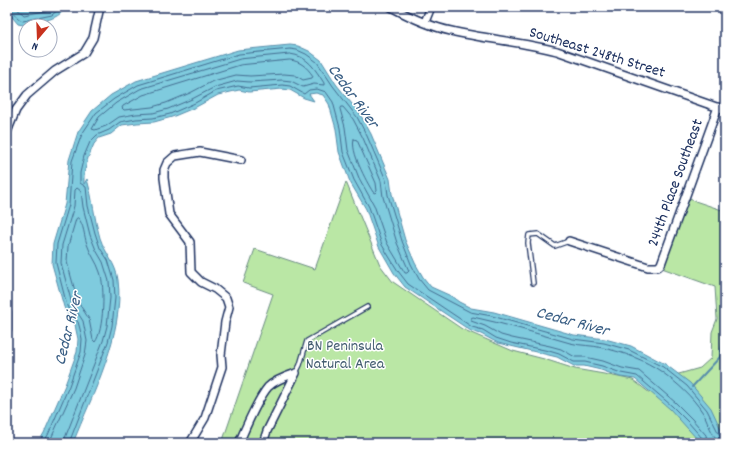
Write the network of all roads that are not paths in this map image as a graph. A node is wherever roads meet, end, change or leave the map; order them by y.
1 (100, 7) edge
2 (391, 7) edge
3 (431, 7) edge
4 (425, 22) junction
5 (722, 108) edge
6 (7, 132) edge
7 (241, 160) dead end
8 (569, 241) joint
9 (533, 283) dead end
10 (367, 307) dead end
11 (7, 312) edge
12 (7, 329) edge
13 (296, 373) junction
14 (190, 443) edge
15 (239, 443) edge
16 (263, 443) edge

1 - 6 street
2 - 4 street, Southeast 248th Street
3 - 4 street
4 - 5 street, Southeast 248th Street
5 - 8 street, 244th Place Southeast
7 - 14 street
8 - 9 lane
10 - 13 lane
11 - 12 street
13 - 15 street
13 - 16 street

